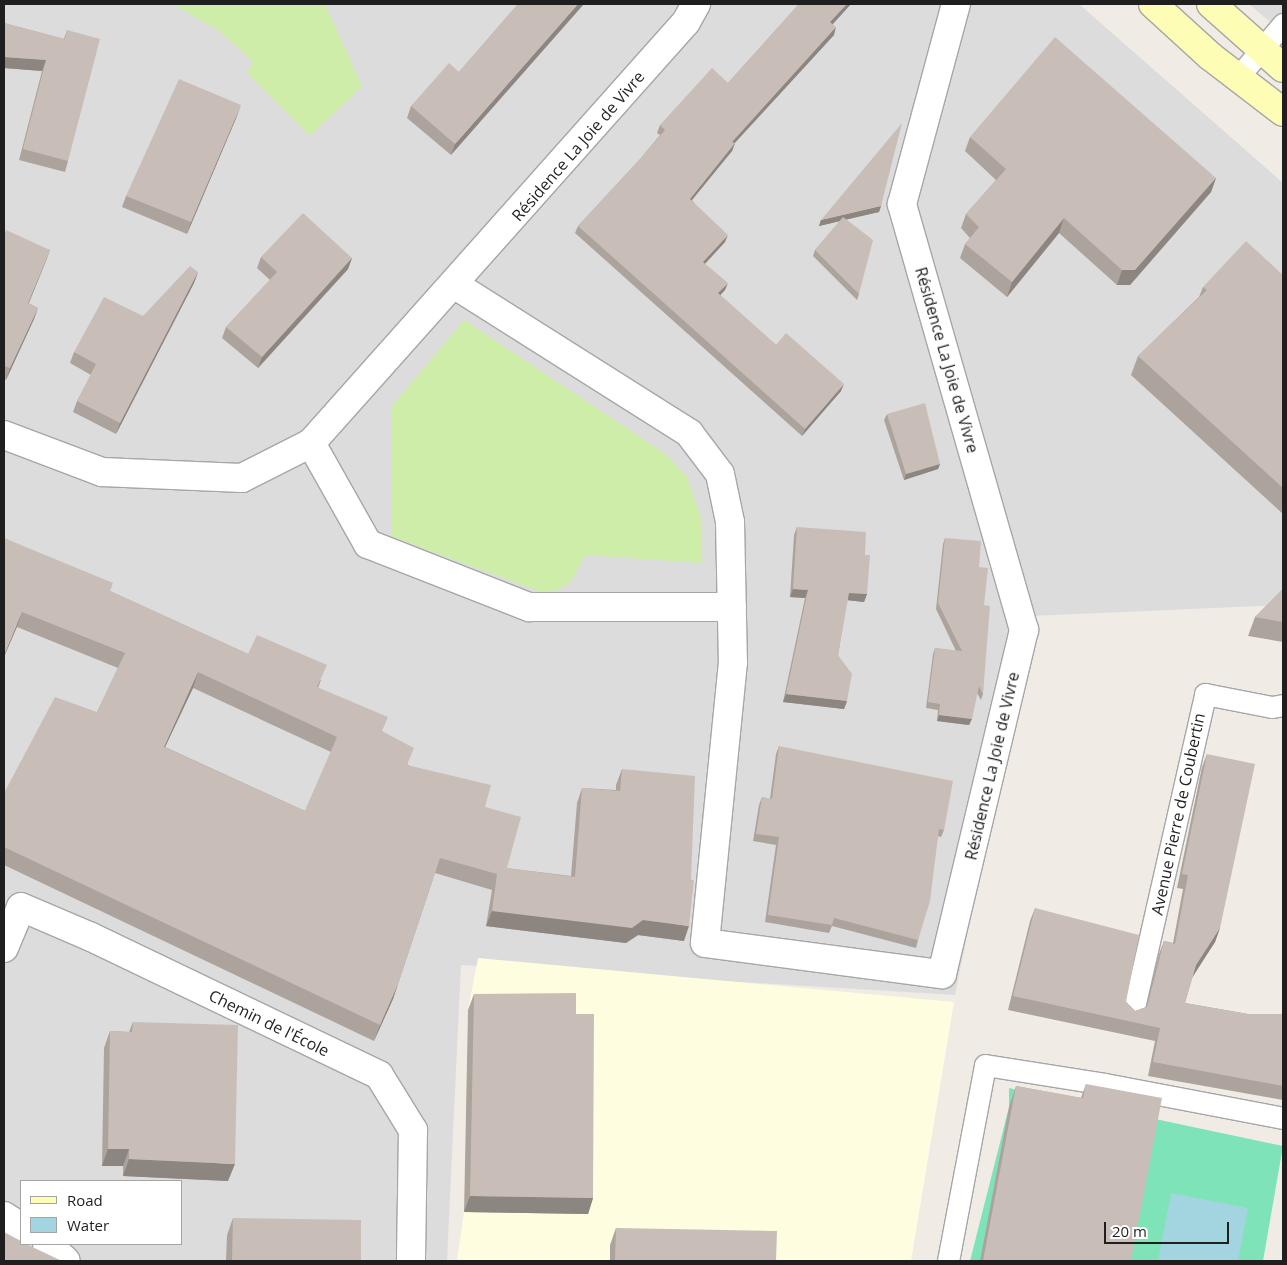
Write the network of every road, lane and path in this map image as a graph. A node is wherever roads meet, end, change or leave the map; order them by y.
1 (696, 4) edge
2 (956, 4) edge
3 (1153, 4) edge
4 (1211, 4) edge
5 (1283, 24) edge
6 (1263, 50) junction
7 (1283, 68) edge
8 (1238, 77) junction
9 (1283, 112) edge
10 (455, 285) junction
11 (4, 435) edge
12 (311, 443) junction
13 (732, 607) junction
14 (1283, 705) edge
15 (4, 948) edge
16 (1133, 1012) edge
17 (1283, 1118) edge
18 (4, 1216) edge
19 (20, 1226) edge
20 (48, 1245) edge
21 (66, 1261) edge
22 (410, 1261) edge
23 (948, 1261) edge

1 - 10 street, Résidence La Joie de Vivre
2 - 13 street, Résidence La Joie de Vivre
3 - 8 main road
4 - 6 main road
5 - 6 lane
6 - 7 main road
6 - 8 lane
8 - 9 main road
10 - 12 street, Résidence La Joie de Vivre
10 - 13 street, Résidence La Joie de Vivre
11 - 12 street, Résidence La Joie de Vivre
12 - 13 street
14 - 16 lane, Avenue Pierre de Coubertin
15 - 22 street, Chemin de l'École
17 - 23 lane
18 - 19 street
20 - 21 street

